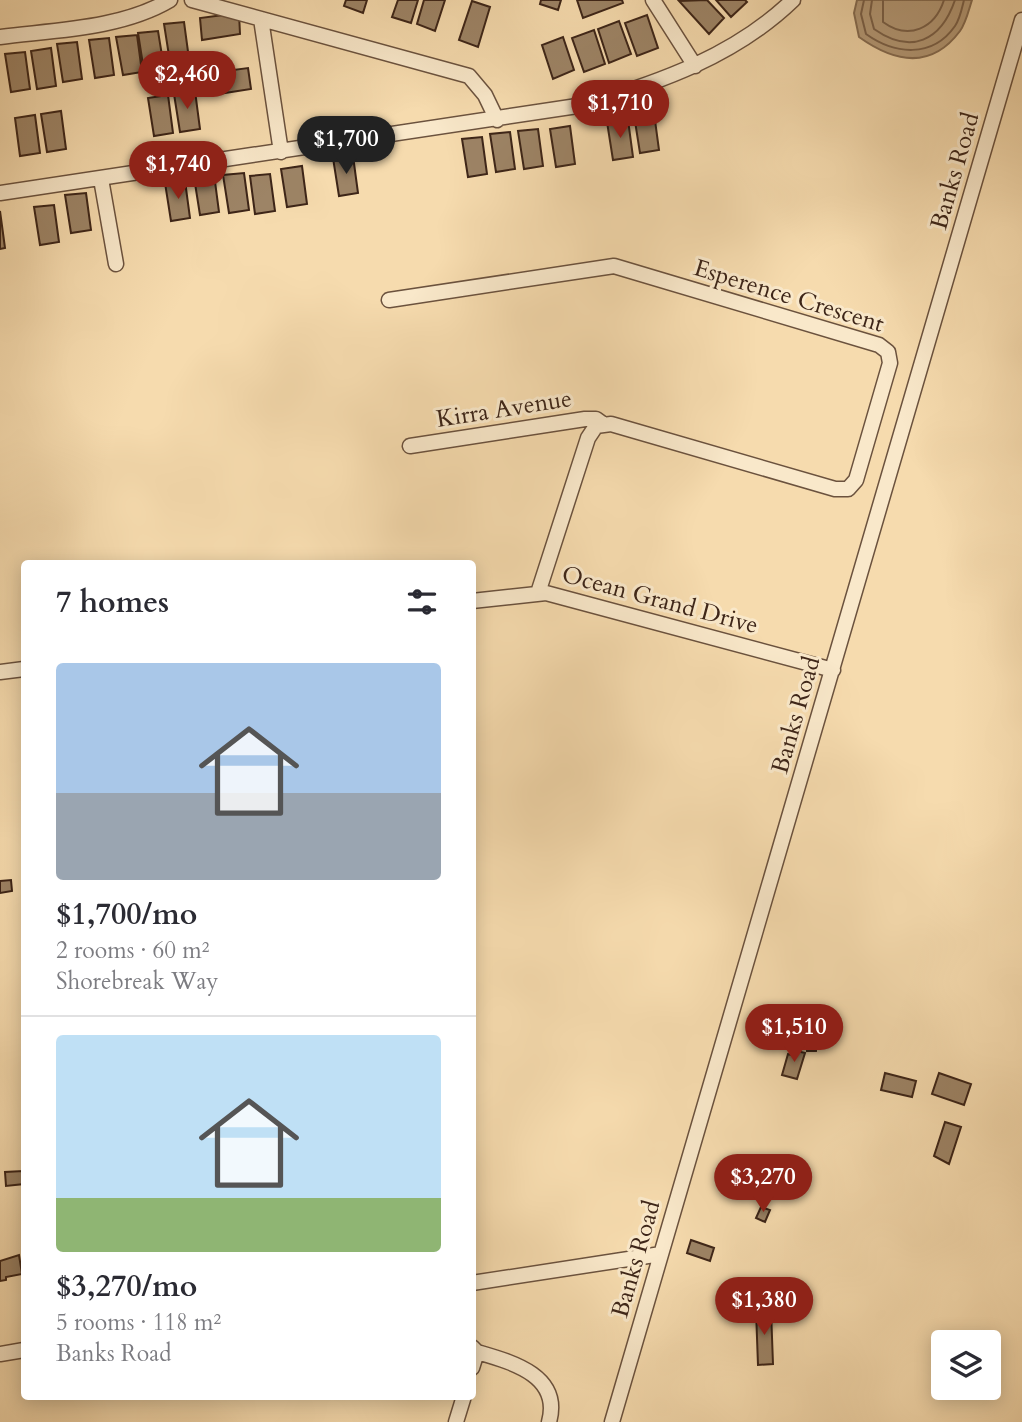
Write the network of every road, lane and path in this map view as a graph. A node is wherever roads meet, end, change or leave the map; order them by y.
1 (170, 0) edge
2 (192, 0) edge
3 (653, 0) edge
4 (793, 0) edge
5 (261, 19) junction
6 (1022, 20) edge
7 (0, 37) edge
8 (695, 66) junction
9 (497, 120) junction
10 (281, 152) junction
11 (101, 179) junction
12 (0, 193) edge
13 (116, 264) dead end
14 (389, 300) dead end
15 (603, 424) junction
16 (410, 446) dead end
17 (538, 593) junction
18 (476, 601) edge
19 (21, 669) edge
20 (833, 670) junction
21 (0, 672) edge
22 (661, 1254) junction
23 (476, 1282) edge
24 (476, 1349) edge
25 (21, 1350) edge
26 (0, 1353) edge
27 (460, 1400) edge
28 (456, 1422) edge
29 (549, 1422) edge
30 (612, 1422) edge

1 - 7 street
2 - 5 street
3 - 8 street
4 - 8 street
5 - 9 street
5 - 10 street
6 - 20 street, Banks Road
8 - 9 street
9 - 10 street
10 - 11 street
11 - 12 street
11 - 13 street
14 - 15 street, Esperence Crescent
15 - 16 street, Kirra Avenue
15 - 17 street
17 - 18 street, Ocean Grand Drive
17 - 20 street, Ocean Grand Drive
19 - 21 street
20 - 22 street, Banks Road
22 - 23 street
22 - 30 street, Banks Road
24 - 29 street
25 - 26 street
27 - 28 street

